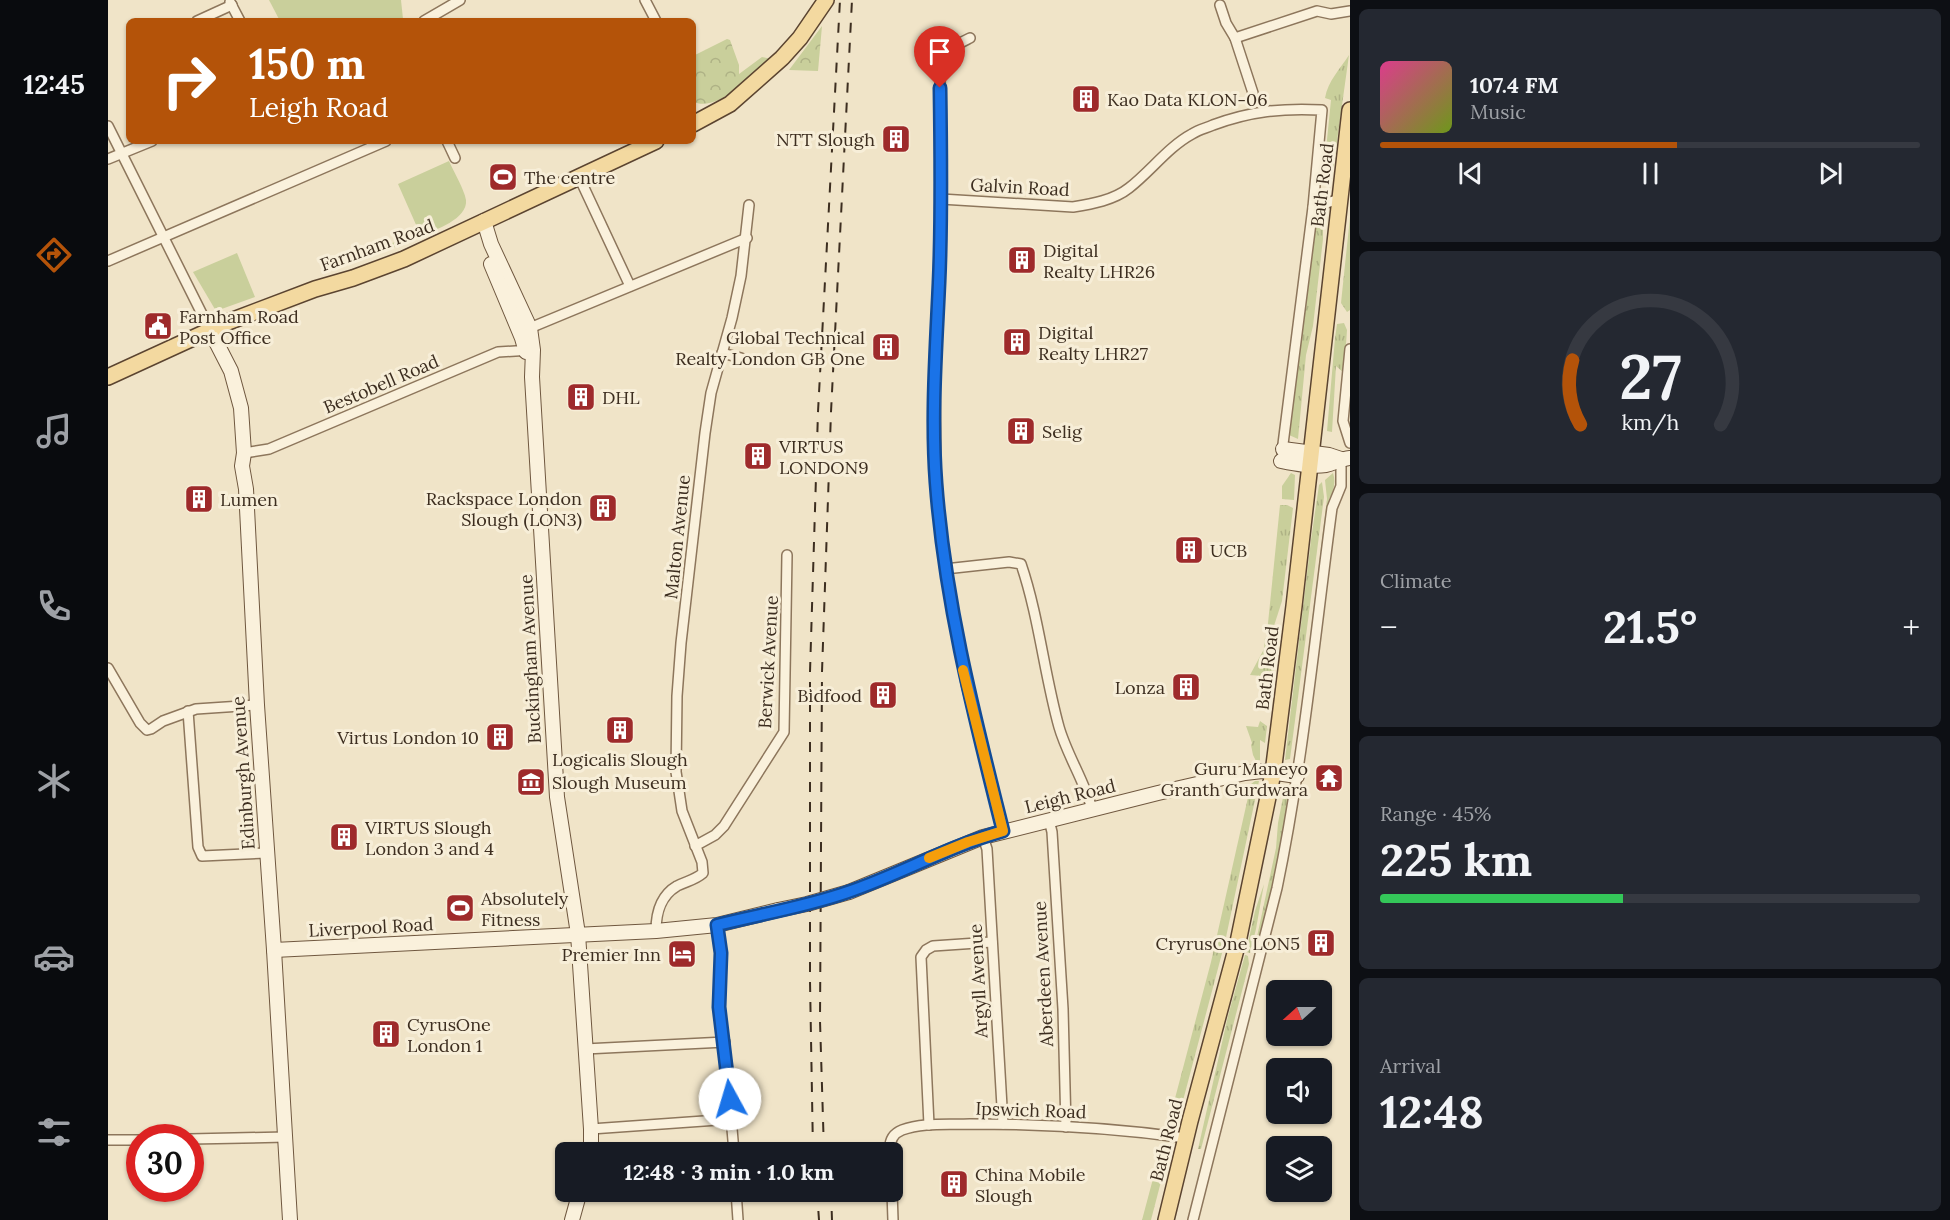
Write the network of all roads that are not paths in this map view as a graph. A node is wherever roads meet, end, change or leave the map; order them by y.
1 (460, 0) edge
2 (645, 0) edge
3 (826, 0) edge
4 (230, 3) edge
5 (1220, 5) dead end
6 (1350, 11) edge
7 (202, 18) edge
8 (238, 18) edge
9 (429, 18) edge
10 (654, 18) edge
11 (970, 38) dead end
12 (1235, 38) junction
13 (1253, 93) dead end
14 (1350, 110) edge
15 (696, 122) edge
16 (108, 126) edge
17 (145, 144) edge
18 (379, 144) edge
19 (448, 144) edge
20 (650, 144) edge
21 (1348, 150) edge
22 (122, 154) junction
23 (455, 158) dead end
24 (108, 159) edge
25 (579, 177) junction
26 (941, 199) junction
27 (1340, 199) junction
28 (749, 205) dead end
29 (1313, 207) junction
30 (480, 223) junction
31 (164, 237) junction
32 (747, 238) junction
33 (108, 261) edge
34 (630, 286) junction
35 (210, 330) junction
36 (525, 330) junction
37 (1350, 349) edge
38 (529, 350) junction
39 (722, 353) junction
40 (741, 358) dead end
41 (108, 377) edge
42 (1350, 442) edge
43 (244, 453) junction
44 (1282, 455) joint
45 (1345, 458) edge
46 (1311, 459) junction
47 (787, 555) dead end
48 (945, 569) junction
49 (108, 668) edge
50 (257, 705) junction
51 (188, 711) junction
52 (1273, 773) junction
53 (1297, 776) junction
54 (1092, 809) junction
55 (1049, 820) junction
56 (1003, 831) junction
57 (983, 837) junction
58 (695, 846) junction
59 (266, 853) junction
60 (717, 925) junction
61 (656, 931) junction
62 (578, 934) junction
63 (992, 942) junction
64 (274, 950) junction
65 (724, 1042) junction
66 (585, 1049) junction
67 (732, 1119) junction
68 (1003, 1124) junction
69 (929, 1125) junction
70 (1066, 1127) junction
71 (591, 1129) junction
72 (286, 1137) junction
73 (1186, 1138) junction
74 (204, 1139) edge
75 (108, 1140) edge
76 (126, 1140) edge
77 (591, 1142) edge
78 (733, 1142) edge
79 (890, 1142) edge
80 (577, 1202) edge
81 (737, 1202) edge
82 (892, 1202) edge
83 (290, 1220) edge
84 (572, 1220) edge
85 (738, 1220) edge
86 (893, 1220) edge
87 (1166, 1220) edge
88 (1193, 1220) edge

1 - 9 street
2 - 10 street
3 - 15 main road
4 - 7 street
4 - 8 street
5 - 12 street
6 - 12 street
11 - 26 street
12 - 13 street
14 - 21 main road, Bath Road
16 - 22 street
17 - 22 street
18 - 31 street
19 - 23 street
20 - 25 main road, Farnham Road
21 - 27 main road, Bath Road
22 - 24 street
22 - 31 street
25 - 30 main road, Farnham Road
25 - 34 street
26 - 29 street, Galvin Road
26 - 48 street
27 - 29 street
27 - 46 main road, Bath Road
28 - 32 street, Malton Avenue
29 - 44 street
30 - 35 main road, Farnham Road
30 - 36 street, Buckingham Avenue
31 - 33 street
31 - 35 street
32 - 34 street
32 - 39 street, Malton Avenue
34 - 36 street
35 - 41 main road, Farnham Road
35 - 43 street, Edinburgh Avenue
36 - 38 street, Buckingham Avenue
37 - 42 street
38 - 43 street, Bestobell Road
38 - 62 street, Buckingham Avenue
39 - 40 street
39 - 58 street, Malton Avenue
43 - 50 street, Edinburgh Avenue
44 - 46 street
45 - 46 street
45 - 53 street
46 - 52 main road, Bath Road
47 - 58 street, Berwick Avenue
48 - 54 street
48 - 56 street
49 - 51 street
50 - 51 street
50 - 59 street, Edinburgh Avenue
51 - 59 street
52 - 53 street, Leigh Road
52 - 54 street, Leigh Road
52 - 73 main road, Bath Road
53 - 88 street
54 - 55 street, Leigh Road
55 - 56 street, Leigh Road
55 - 70 street, Aberdeen Avenue
56 - 57 street, Leigh Road
57 - 60 street, Leigh Road, bridge
57 - 63 street, Argyll Avenue
58 - 61 street, Malton Avenue
59 - 64 street, Edinburgh Avenue
60 - 61 street, Leigh Road
60 - 65 street
61 - 62 street, Leigh Road
62 - 64 street, Liverpool Road
62 - 66 street, Buckingham Avenue
63 - 68 street, Argyll Avenue
63 - 69 street
64 - 72 street, Edinburgh Avenue
65 - 66 street
65 - 67 street
66 - 71 street, Buckingham Avenue
67 - 71 street
67 - 78 street
68 - 69 street, Ipswich Road
68 - 70 street, Ipswich Road
69 - 79 street, Ipswich Road
70 - 73 street, Ipswich Road
71 - 77 street, Buckingham Avenue
72 - 74 street
72 - 83 street, Edinburgh Avenue
73 - 87 main road, Bath Road
75 - 76 street
80 - 84 street
81 - 85 street
82 - 86 street

